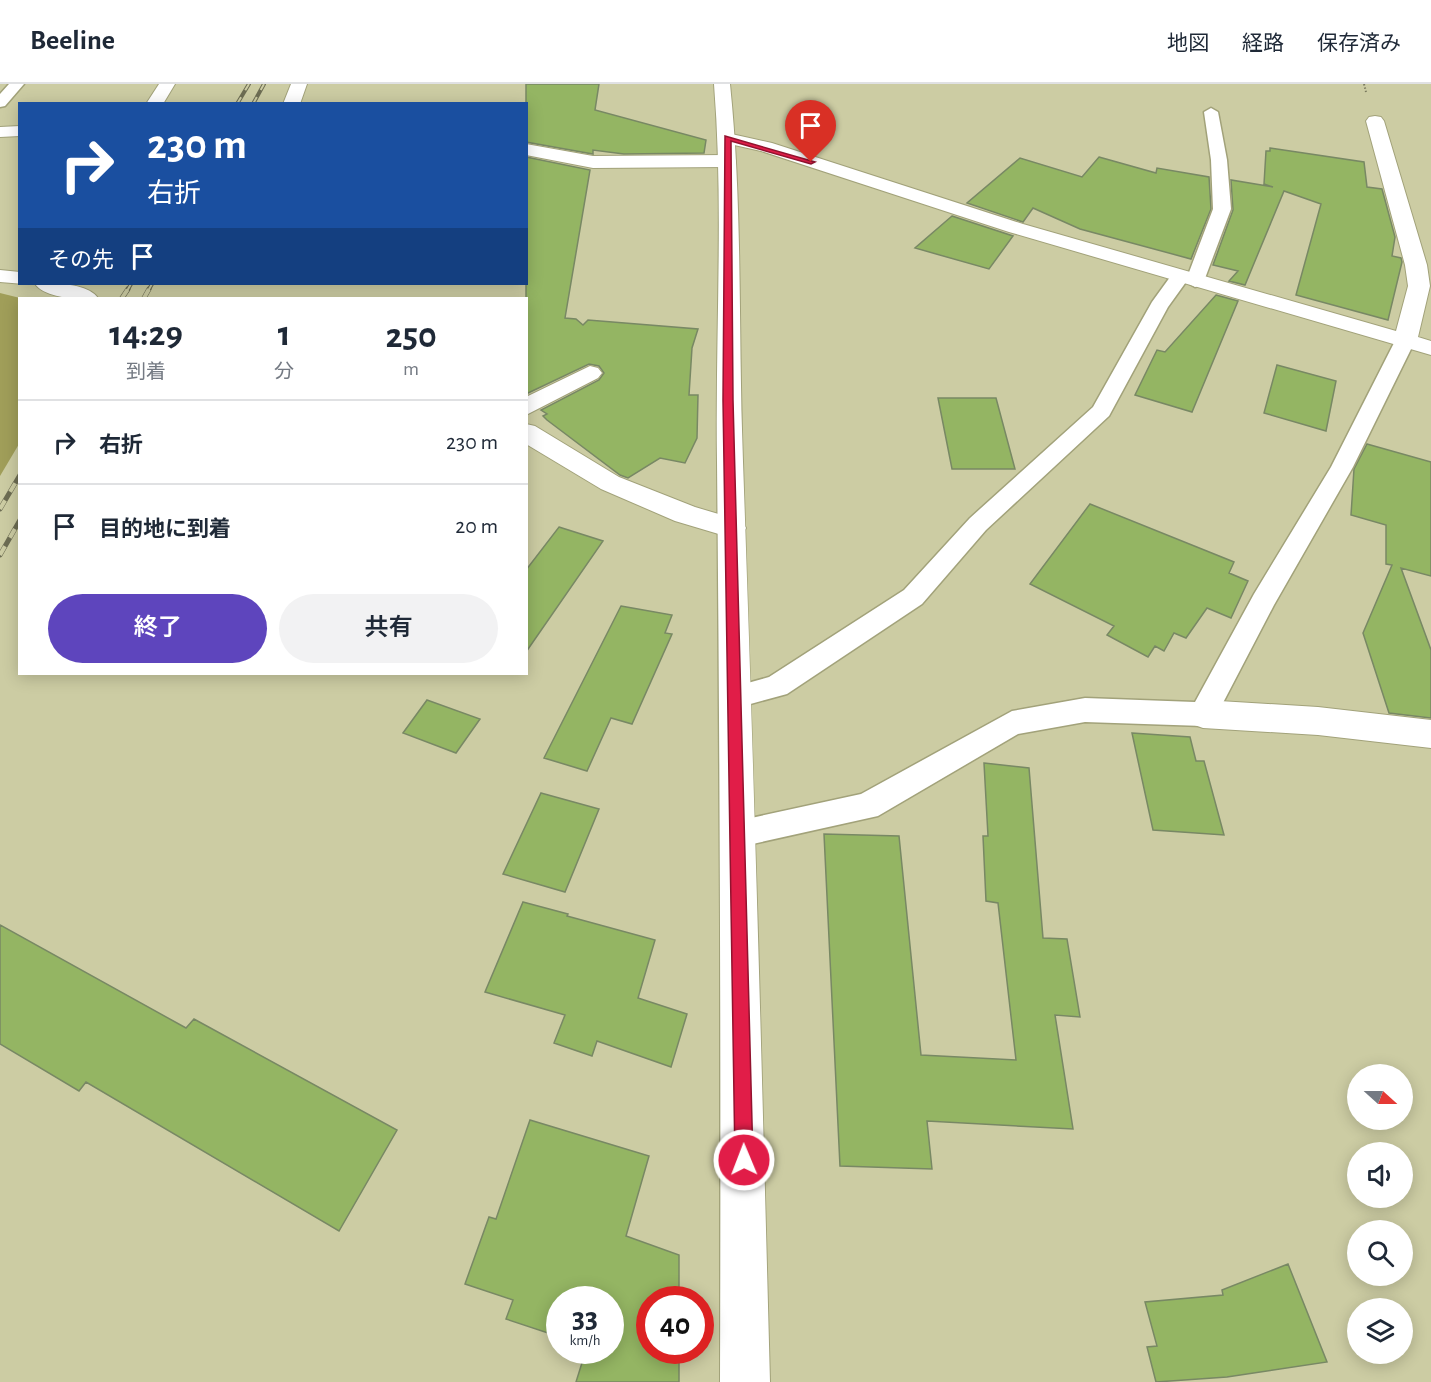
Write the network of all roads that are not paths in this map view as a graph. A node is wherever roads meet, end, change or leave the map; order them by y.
1 (17, 84) edge
2 (167, 84) edge
3 (299, 84) edge
4 (722, 84) edge
5 (155, 102) edge
6 (292, 102) edge
7 (0, 103) edge
8 (1211, 112) dead end
9 (1375, 121) dead end
10 (18, 131) edge
11 (0, 132) edge
12 (528, 149) edge
13 (727, 149) junction
14 (0, 276) edge
15 (18, 278) edge
16 (1188, 279) junction
17 (49, 285) edge
18 (81, 297) edge
19 (1405, 341) junction
20 (1431, 348) edge
21 (590, 373) dead end
22 (528, 405) edge
23 (528, 433) edge
24 (732, 528) junction
25 (736, 697) junction
26 (1203, 714) junction
27 (1431, 735) edge
28 (739, 833) junction
29 (745, 1382) edge

1 - 7 lane
2 - 5 street
3 - 6 street
4 - 13 street
8 - 16 lane
9 - 19 street
10 - 11 street
12 - 13 street
13 - 16 street
13 - 24 street
14 - 15 street
16 - 19 street
16 - 25 lane
17 - 18 street
19 - 20 street
19 - 26 lane
21 - 22 street
23 - 24 street
24 - 25 street
25 - 28 street
26 - 27 street
26 - 28 lane
28 - 29 street

